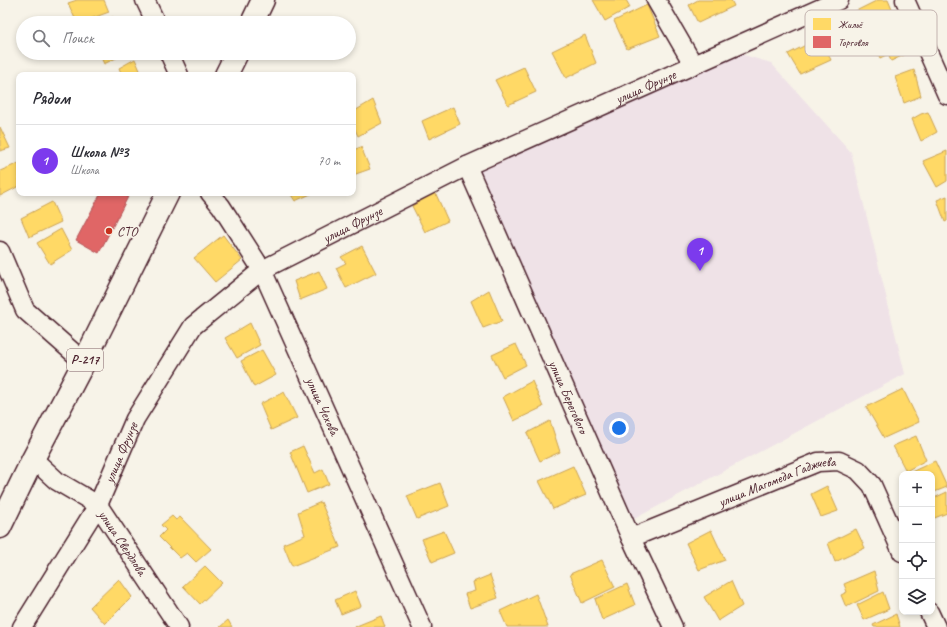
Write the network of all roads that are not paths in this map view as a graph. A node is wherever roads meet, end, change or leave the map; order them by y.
1 (145, 0) edge
2 (263, 0) edge
3 (656, 0) edge
4 (839, 0) edge
5 (905, 0) edge
6 (816, 10) edge
7 (909, 10) edge
8 (805, 15) edge
9 (153, 16) edge
10 (255, 16) edge
11 (930, 56) edge
12 (172, 60) edge
13 (234, 60) edge
14 (693, 64) junction
15 (178, 72) edge
16 (228, 72) edge
17 (947, 95) edge
18 (466, 166) junction
19 (167, 196) edge
20 (213, 196) edge
21 (0, 251) edge
22 (262, 270) junction
23 (84, 362) junction
24 (33, 459) junction
25 (98, 505) junction
26 (0, 527) edge
27 (632, 538) junction
28 (899, 545) edge
29 (930, 615) edge
30 (22, 627) edge
31 (179, 627) edge
32 (422, 627) edge
33 (673, 627) edge
34 (936, 627) edge

1 - 9 street
2 - 10 highway
3 - 14 street
4 - 6 street, улица Фрунзе
5 - 7 street
8 - 14 street, улица Фрунзе
11 - 17 street
12 - 15 street
13 - 16 highway
14 - 18 street, улица Фрунзе
18 - 22 street, улица Фрунзе
18 - 27 street, улица Берегового
19 - 23 highway, Р-217
20 - 22 street, улица Чехова
21 - 23 street
22 - 25 street, улица Фрунзе
22 - 32 street, улица Чехова
23 - 24 highway, Р-217
24 - 25 street, улица Свердлова
24 - 26 highway, Р-217
25 - 30 street, улица Фрунзе
25 - 31 street, улица Свердлова
27 - 28 street, улица Магомеда Гаджиева
27 - 33 street, улица Берегового
29 - 34 street

